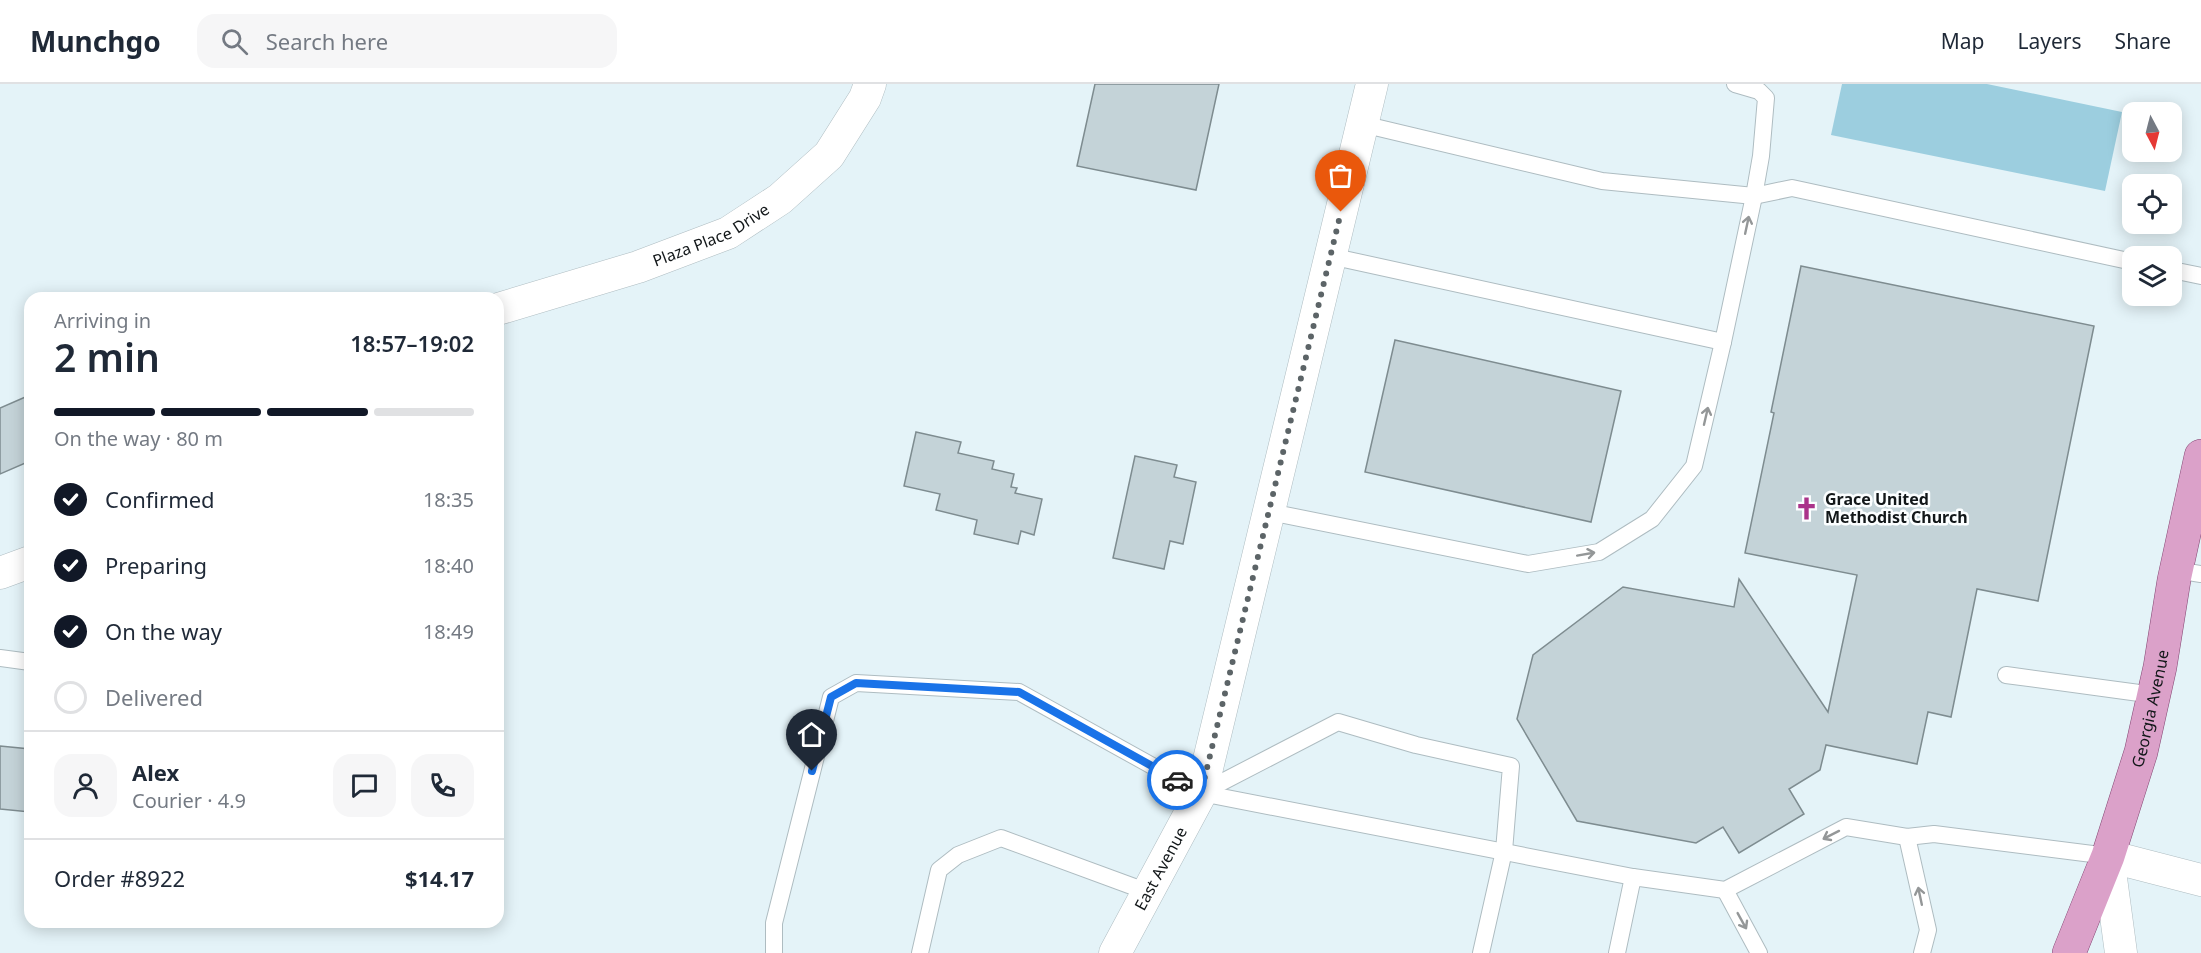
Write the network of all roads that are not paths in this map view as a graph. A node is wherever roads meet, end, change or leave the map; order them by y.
1 (870, 84) edge
2 (1372, 84) edge
3 (1735, 84) edge
4 (1362, 124) junction
5 (1754, 195) junction
6 (1330, 256) junction
7 (2122, 260) edge
8 (2182, 272) edge
9 (2201, 276) edge
10 (504, 307) edge
11 (1723, 342) junction
12 (2201, 456) edge
13 (1270, 512) junction
14 (24, 564) edge
15 (2189, 572) edge
16 (0, 573) edge
17 (0, 658) edge
18 (24, 661) edge
19 (2006, 675) dead end
20 (2154, 695) junction
21 (1201, 793) junction
22 (1907, 837) junction
23 (1504, 851) junction
24 (2109, 856) junction
25 (1633, 877) junction
26 (2201, 880) edge
27 (1725, 890) junction
28 (1148, 891) junction
29 (774, 953) edge
30 (920, 953) edge
31 (1114, 953) edge
32 (1481, 953) edge
33 (1617, 953) edge
34 (1760, 953) edge
35 (1922, 953) edge
36 (2069, 953) edge
37 (2121, 953) edge

1 - 10 street, Plaza Place Drive
2 - 4 street, East Avenue
3 - 5 lane
4 - 5 lane
4 - 6 street, East Avenue
5 - 7 lane
11 -> 5 lane
6 - 11 lane
6 - 13 street, East Avenue
8 - 9 lane
13 -> 11 lane
12 - 15 main road, Georgia Avenue
13 - 21 street, East Avenue
14 - 16 street
15 - 20 main road, Georgia Avenue
17 - 18 lane
19 - 20 lane
20 - 24 main road, Georgia Avenue
21 - 23 lane
21 - 23 lane
21 - 28 street, East Avenue
21 - 29 lane
22 - 24 lane
22 -> 27 lane
35 -> 22 lane
23 - 25 lane
23 - 32 lane
24 - 26 street
24 - 36 main road, Georgia Avenue
24 - 37 street
25 - 27 lane
25 - 33 lane
27 -> 34 lane
28 - 30 lane
28 - 31 street, East Avenue

